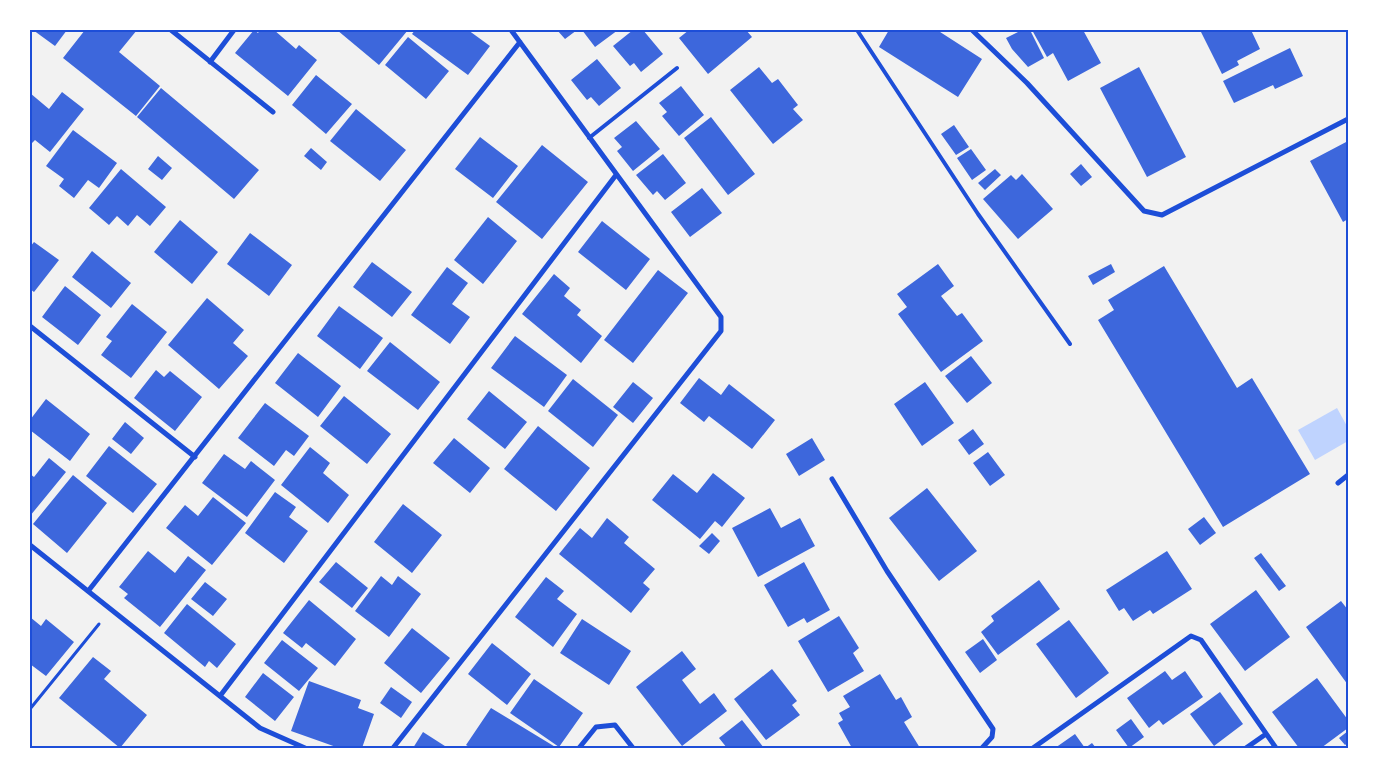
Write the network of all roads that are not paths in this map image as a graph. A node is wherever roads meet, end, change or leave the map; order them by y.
1 (171, 30) edge
2 (234, 30) edge
3 (511, 30) edge
4 (857, 30) edge
5 (972, 30) edge
6 (520, 42) junction
7 (210, 62) junction
8 (677, 68) dead end
9 (273, 112) dead end
10 (1348, 119) edge
11 (589, 138) junction
12 (616, 175) junction
13 (30, 326) edge
14 (1070, 344) dead end
15 (195, 457) junction
16 (1348, 475) edge
17 (832, 479) dead end
18 (1338, 483) dead end
19 (30, 545) edge
20 (89, 590) junction
21 (220, 696) junction
22 (1266, 734) junction
23 (305, 748) edge
24 (393, 748) edge
25 (579, 748) edge
26 (632, 748) edge
27 (983, 748) edge
28 (1033, 748) edge
29 (1246, 748) edge
30 (1276, 748) edge

1 - 7 street
2 - 7 street
3 - 6 street
4 - 14 lane
5 - 10 street
6 - 11 street
6 - 15 street
7 - 9 street
8 - 11 lane
11 - 12 street
12 - 21 street
12 - 24 street
13 - 15 street
15 - 20 street
16 - 18 street
17 - 27 street
19 - 20 street
20 - 21 street
21 - 23 street
22 - 28 street
22 - 29 street
22 - 30 street
25 - 26 street

